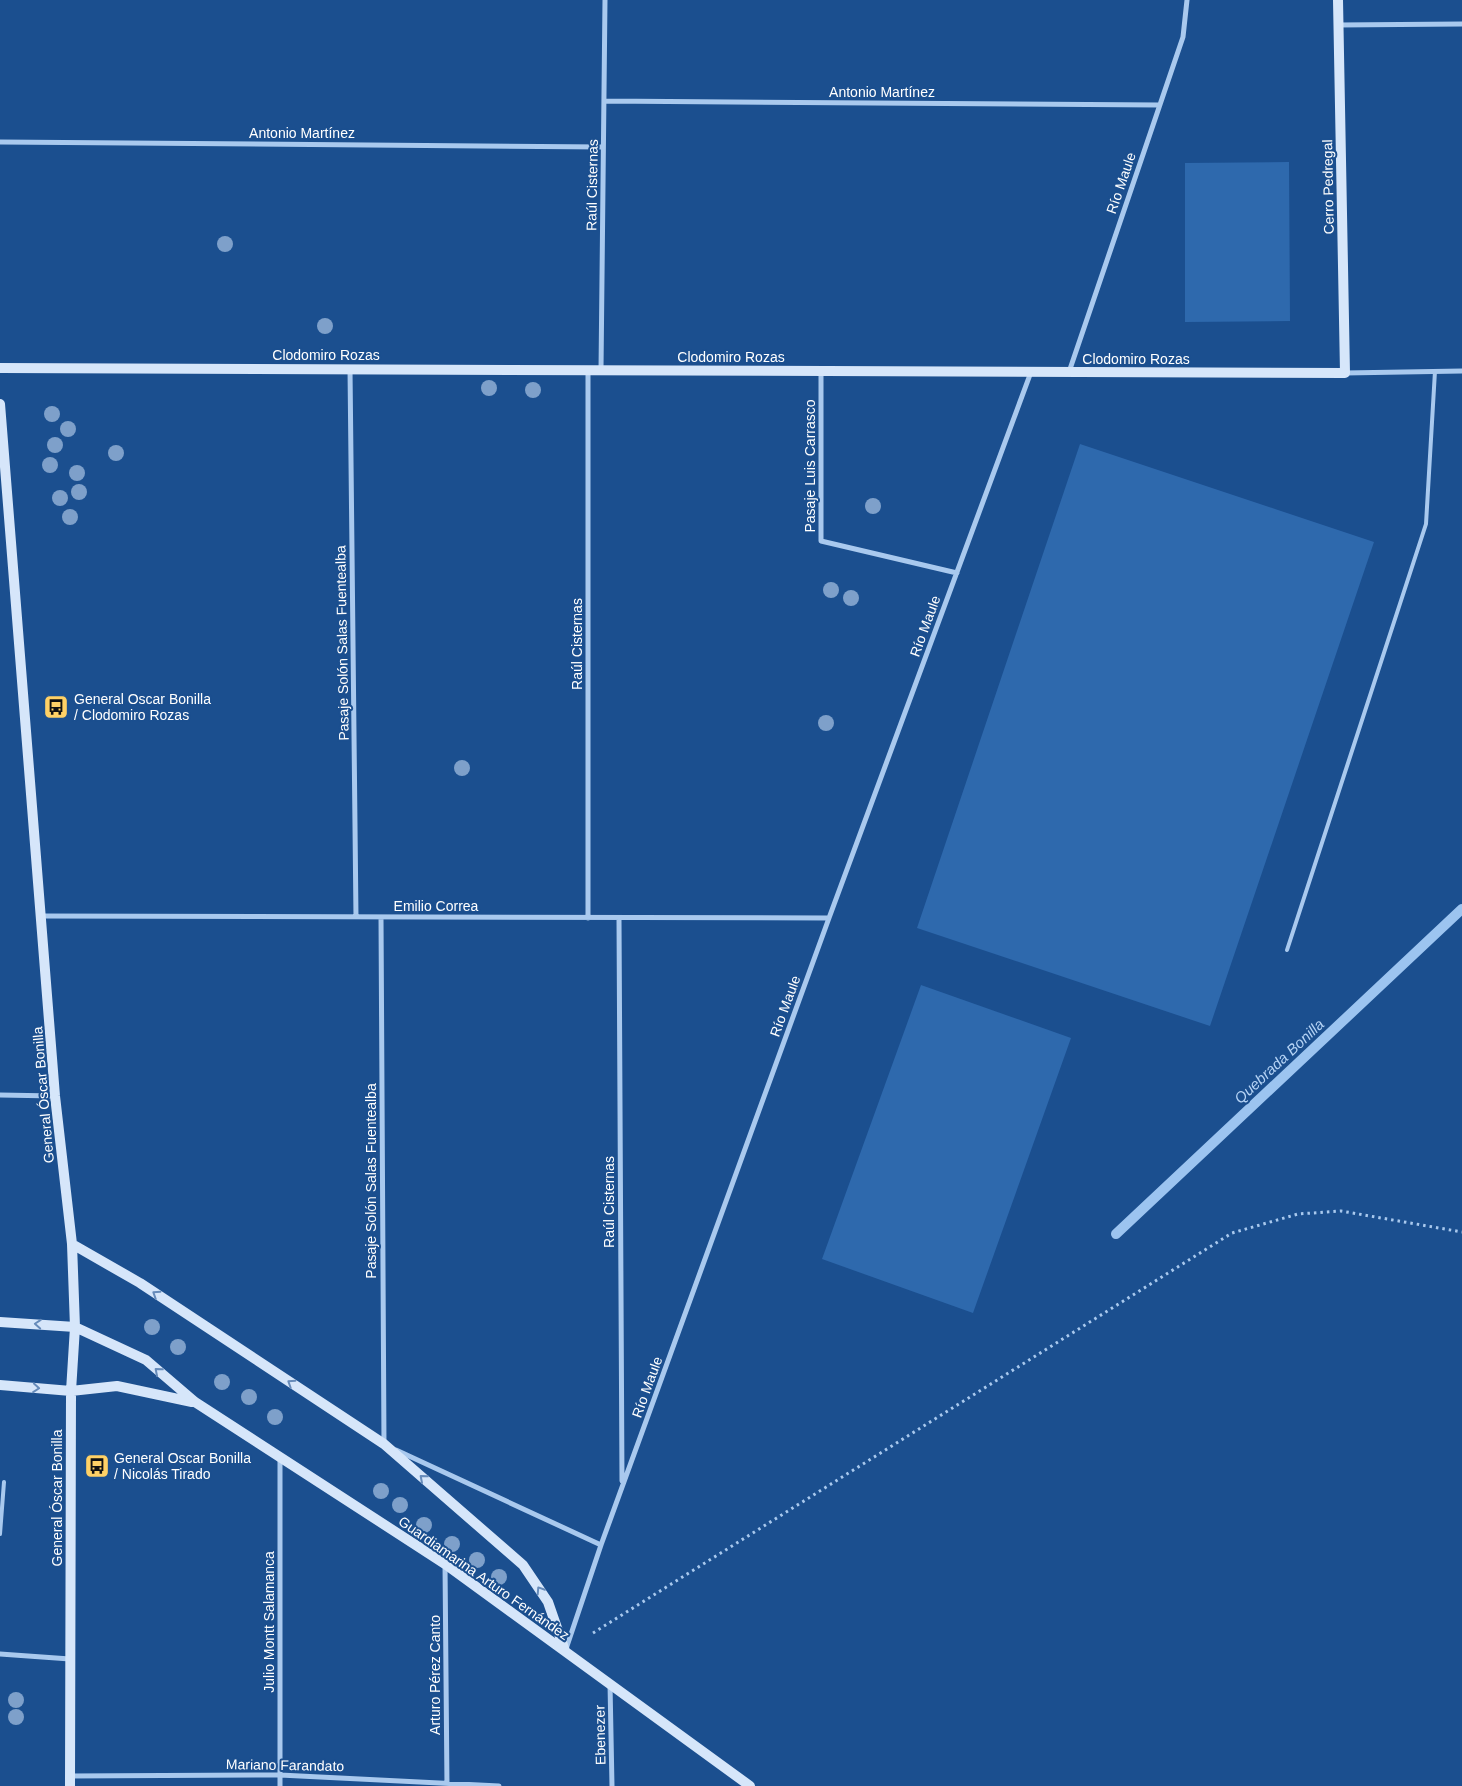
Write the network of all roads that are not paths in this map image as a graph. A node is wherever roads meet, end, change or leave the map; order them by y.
1 (605, 0) edge
2 (1187, 0) edge
3 (1338, 0) edge
4 (1462, 24) edge
5 (1338, 25) junction
6 (604, 101) junction
7 (1159, 105) junction
8 (0, 142) edge
9 (604, 146) junction
10 (0, 368) edge
11 (350, 369) junction
12 (588, 370) junction
13 (601, 370) junction
14 (821, 371) junction
15 (1031, 371) junction
16 (1435, 371) junction
17 (1462, 371) edge
18 (1069, 372) junction
19 (1345, 373) junction
20 (0, 404) edge
21 (956, 574) junction
22 (42, 916) junction
23 (356, 917) junction
24 (381, 917) junction
25 (588, 918) junction
26 (619, 918) junction
27 (829, 918) junction
28 (1287, 950) dead end
29 (0, 1095) edge
30 (55, 1096) junction
31 (72, 1244) junction
32 (0, 1322) edge
33 (75, 1327) junction
34 (0, 1385) edge
35 (71, 1391) junction
36 (195, 1402) junction
37 (384, 1444) junction
38 (280, 1458) junction
39 (4, 1482) dead end
40 (622, 1486) junction
41 (0, 1534) edge
42 (601, 1545) junction
43 (445, 1564) junction
44 (565, 1651) junction
45 (0, 1654) edge
46 (70, 1659) junction
47 (610, 1683) junction
48 (280, 1775) junction
49 (70, 1781) edge
50 (447, 1784) edge
51 (280, 1786) edge
52 (499, 1786) edge
53 (612, 1786) edge
54 (750, 1786) edge

1 - 6 street, Raúl Cisternas
2 - 7 street, Río Maule
3 - 5 main road, Cerro Pedregal
4 - 5 street
5 - 19 main road, Cerro Pedregal
6 - 7 street, Antonio Martínez
6 - 9 street, Raúl Cisternas
7 - 18 street, Río Maule
8 - 9 street, Antonio Martínez
9 - 13 street, Raúl Cisternas
10 - 11 main road, Clodomiro Rozas
11 - 12 main road, Clodomiro Rozas
11 - 23 street, Pasaje Solón Salas Fuentealba
12 - 13 main road, Clodomiro Rozas
12 - 25 street, Raúl Cisternas
13 - 14 main road, Clodomiro Rozas
14 - 15 main road, Clodomiro Rozas
14 - 21 street, Pasaje Luis Carrasco
15 - 18 main road, Clodomiro Rozas
15 - 21 street, Río Maule
16 - 17 street, Clodomiro Rozas
16 - 19 street, Clodomiro Rozas
16 - 28 lane
18 - 19 main road, Clodomiro Rozas
20 - 22 main road, General Óscar Bonilla
21 - 27 street, Río Maule
22 - 23 street, Emilio Correa
22 - 30 main road, General Óscar Bonilla
23 - 24 street, Emilio Correa
24 - 25 street, Emilio Correa
24 - 37 street, Pasaje Solón Salas Fuentealba
25 - 26 street, Emilio Correa
26 - 27 street, Emilio Correa
26 - 40 street, Raúl Cisternas
27 - 40 street, Río Maule
29 - 30 street
30 - 31 main road, General Óscar Bonilla
31 - 33 main road, General Óscar Bonilla
37 -> 31 main road
33 -> 32 main road
33 - 35 main road, General Óscar Bonilla
36 -> 33 main road
34 -> 35 main road
35 - 36 main road
35 - 46 main road, General Óscar Bonilla
36 - 38 main road, Guardiamarina Arturo Fernández
37 - 42 street
44 -> 37 main road
38 - 43 main road, Guardiamarina Arturo Fernández
38 - 48 street, Julio Montt Salamanca
39 - 41 lane
40 - 42 street, Río Maule
42 - 44 street, Río Maule
43 - 44 main road, Guardiamarina Arturo Fernández
43 - 50 street, Arturo Pérez Canto
44 - 47 main road, Guardiamarina Arturo Fernández
45 - 46 street
46 - 49 main road, General Óscar Bonilla
47 - 53 street, Ebenezer
47 - 54 main road, Guardiamarina Arturo Fernández
48 - 49 street, Mariano Farandato
48 - 50 street, Mariano Farandato
48 - 51 street, Julio Montt Salamanca
50 - 52 street, Mariano Farandato

